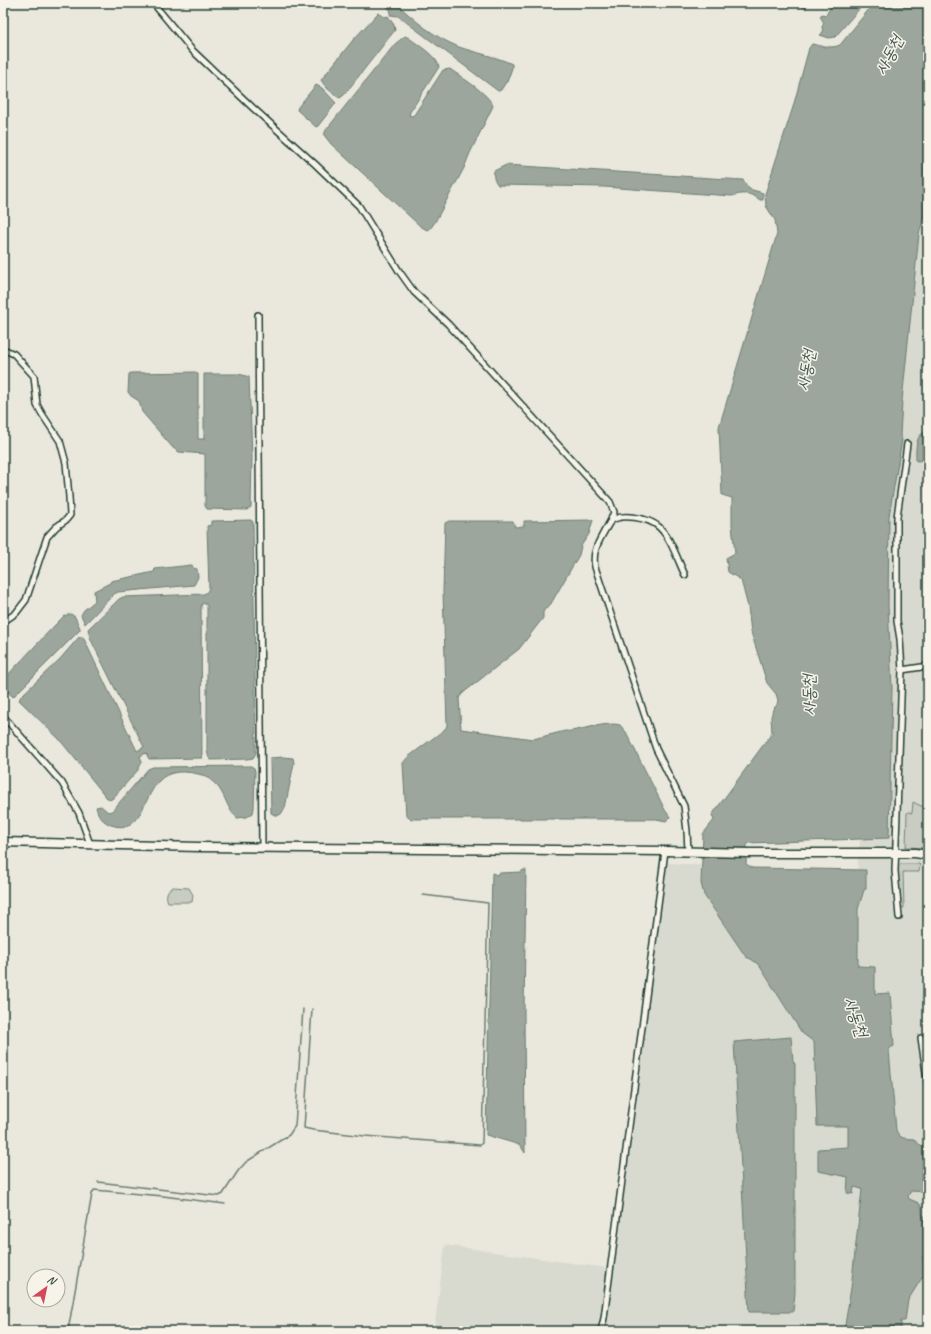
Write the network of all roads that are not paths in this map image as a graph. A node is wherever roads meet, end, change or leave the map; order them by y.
1 (153, 3) edge
2 (258, 315) dead end
3 (3, 350) edge
4 (907, 444) dead end
5 (610, 522) junction
6 (685, 575) dead end
7 (3, 622) edge
8 (928, 666) edge
9 (902, 670) junction
10 (3, 716) edge
11 (3, 842) edge
12 (90, 844) junction
13 (262, 848) junction
14 (665, 851) junction
15 (688, 851) junction
16 (896, 854) junction
17 (928, 855) edge
18 (899, 917) dead end
19 (921, 1038) dead end
20 (928, 1086) edge
21 (601, 1331) edge

1 - 5 street
2 - 13 street
3 - 7 street
4 - 9 street
5 - 6 street
5 - 15 street
8 - 9 street
9 - 16 street
10 - 12 street
11 - 12 main road
12 - 13 main road
13 - 14 main road
14 - 15 main road
14 - 21 street
15 - 16 main road
16 - 17 main road
16 - 18 street
19 - 20 street

